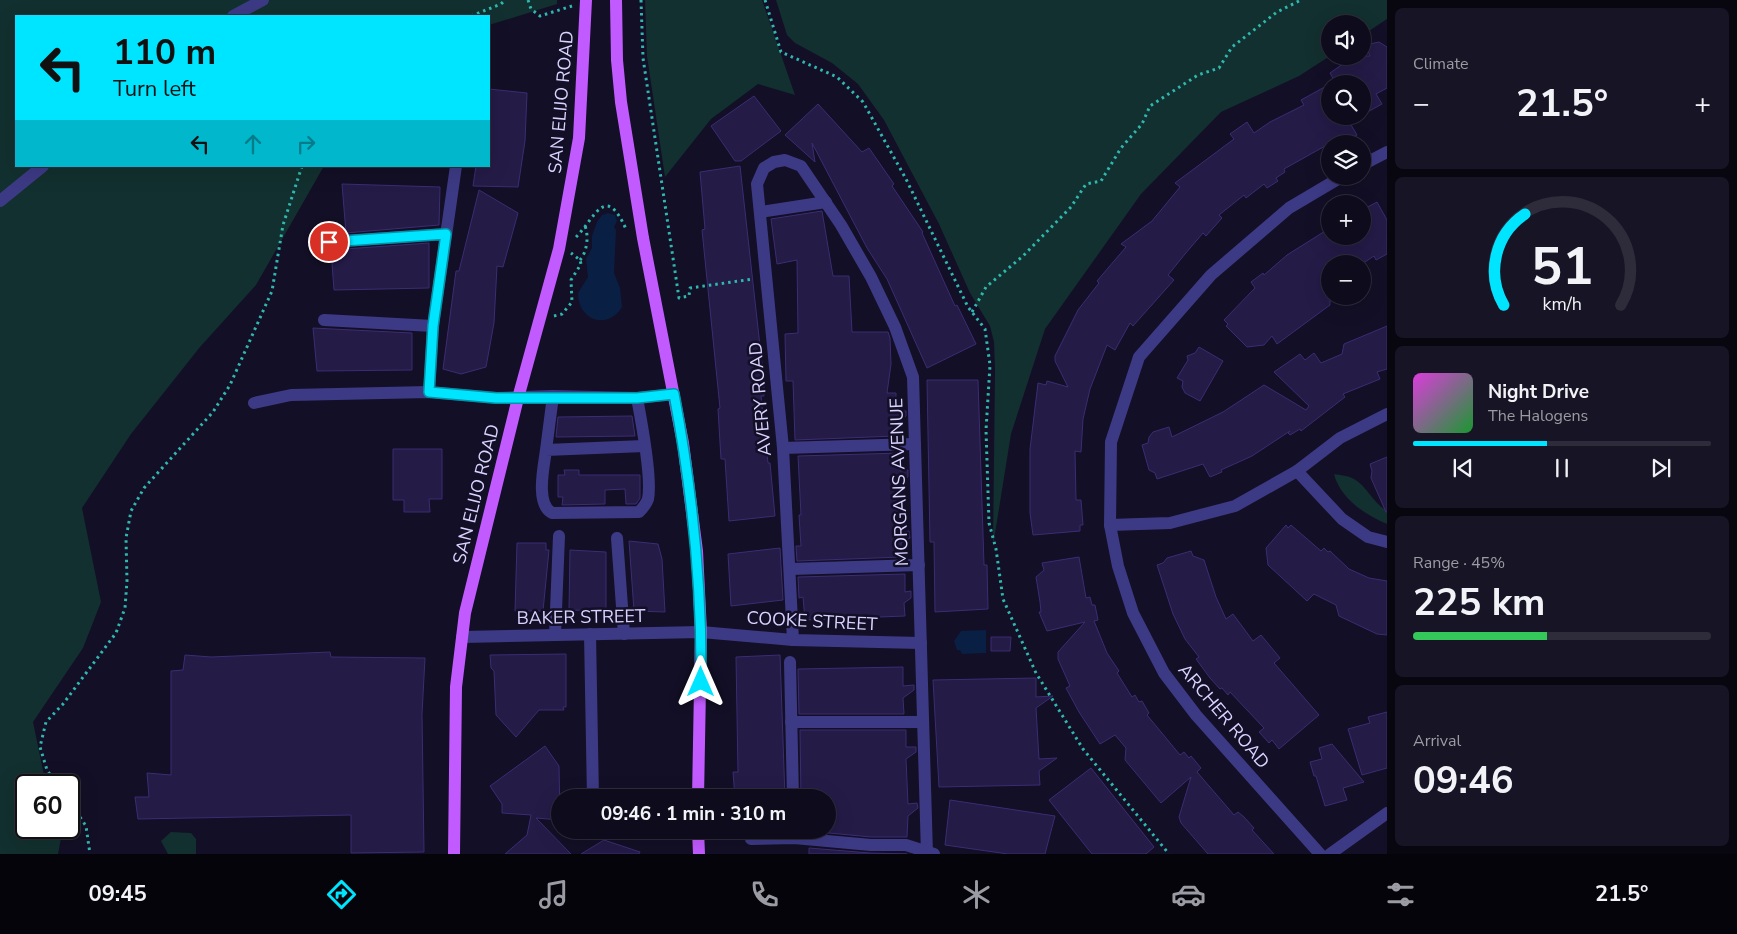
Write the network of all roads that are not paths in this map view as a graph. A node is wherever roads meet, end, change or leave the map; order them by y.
1 (263, 0) edge
2 (586, 0) edge
3 (616, 0) edge
4 (235, 15) edge
5 (1387, 152) edge
6 (1371, 160) edge
7 (774, 162) joint
8 (42, 167) edge
9 (456, 167) edge
10 (1328, 185) edge
11 (0, 201) edge
12 (826, 202) junction
13 (760, 212) junction
14 (446, 234) junction
15 (329, 242) dead end
16 (324, 320) dead end
17 (433, 326) junction
18 (429, 392) junction
19 (674, 394) junction
20 (552, 396) junction
21 (518, 398) junction
22 (637, 398) junction
23 (254, 403) dead end
24 (1387, 414) edge
25 (915, 444) junction
26 (644, 446) junction
27 (783, 448) junction
28 (546, 450) junction
29 (1297, 471) junction
30 (1110, 525) junction
31 (559, 536) dead end
32 (617, 538) dead end
33 (1387, 542) edge
34 (919, 566) junction
35 (790, 569) junction
36 (701, 632) junction
37 (590, 634) junction
38 (624, 634) junction
39 (555, 635) junction
40 (462, 637) junction
41 (793, 640) junction
42 (921, 643) junction
43 (790, 662) dead end
44 (791, 722) junction
45 (923, 722) junction
46 (593, 789) edge
47 (698, 789) edge
48 (793, 789) edge
49 (1387, 813) edge
50 (698, 839) edge
51 (829, 839) edge
52 (454, 854) edge
53 (699, 854) edge
54 (929, 854) edge
55 (1320, 854) edge
56 (1330, 854) edge

1 - 4 street
2 - 21 main road, SAN ELIJO ROAD
3 - 19 main road
5 - 6 street
7 - 12 street, MORGANS AVENUE
7 - 13 street, AVERY ROAD
8 - 11 street
9 - 14 street
10 - 30 street, ARCHER ROAD
12 - 13 street
12 - 25 street, MORGANS AVENUE
13 - 27 street, AVERY ROAD
14 - 15 street
14 - 17 street
16 - 17 street
17 - 18 street
18 - 21 street
18 - 23 street
19 - 22 street
19 - 36 main road
20 - 21 street
20 - 22 street
20 - 28 street
21 - 40 main road, SAN ELIJO ROAD
22 - 26 street
24 - 29 street
25 - 27 street
25 - 34 street, MORGANS AVENUE
26 - 28 street
26 - 28 street
27 - 35 street, AVERY ROAD
29 - 30 street
29 - 33 street
30 - 55 street, ARCHER ROAD
31 - 39 street
32 - 38 street
34 - 35 street
34 - 42 street, MORGANS AVENUE
35 - 41 street, AVERY ROAD
36 - 38 street, BAKER STREET
36 - 41 street, COOKE STREET
36 - 47 main road
37 - 38 street, BAKER STREET
37 - 39 street, BAKER STREET
37 - 46 street
39 - 40 street, BAKER STREET
40 - 52 main road, SAN ELIJO ROAD
41 - 42 street, COOKE STREET
42 - 45 street, MORGANS AVENUE
43 - 44 street
44 - 45 street
44 - 48 street
45 - 54 street, MORGANS AVENUE
49 - 56 street
50 - 53 main road
51 - 54 street

